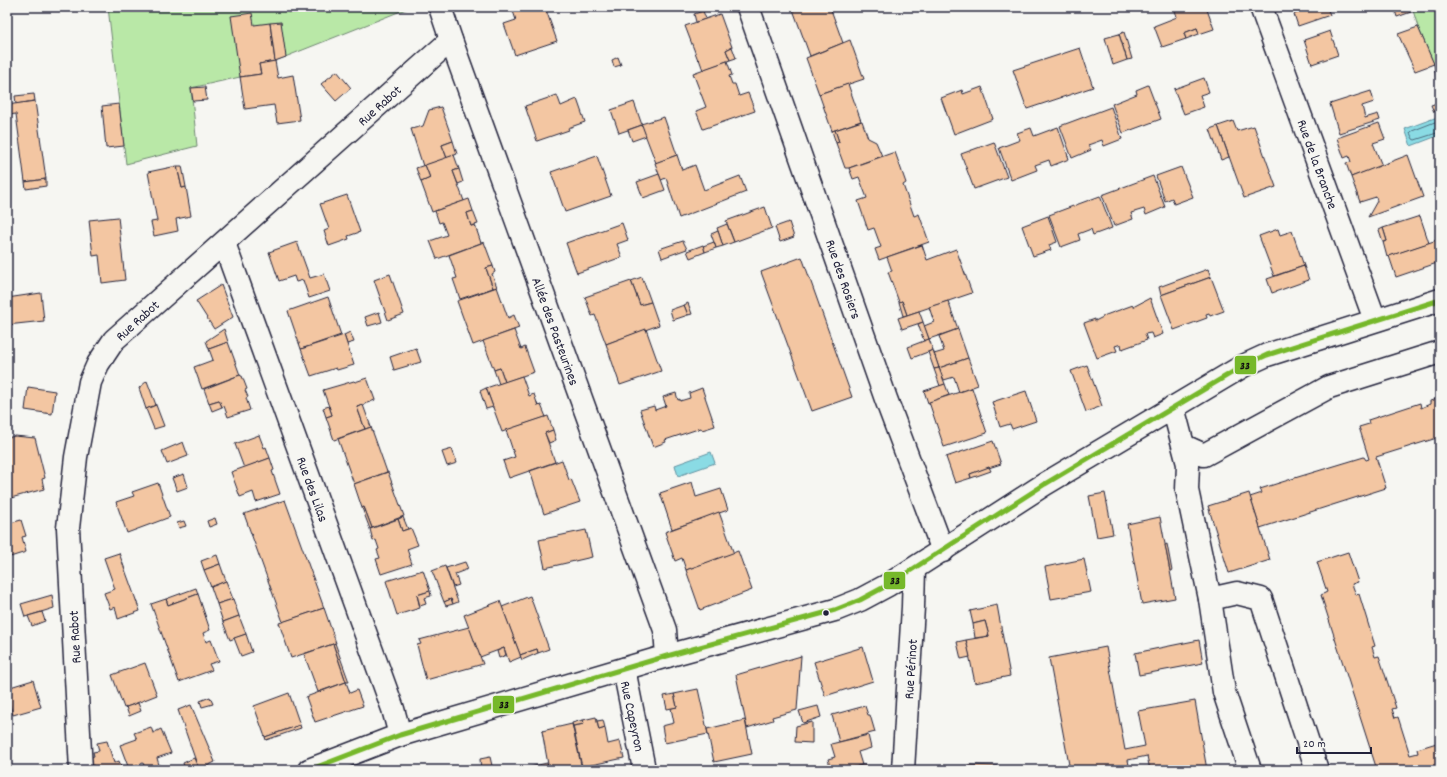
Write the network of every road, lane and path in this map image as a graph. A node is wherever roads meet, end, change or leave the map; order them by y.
1 (440, 7) edge
2 (748, 7) edge
3 (1261, 7) edge
4 (451, 40) junction
5 (224, 243) junction
6 (1440, 300) edge
7 (1375, 320) junction
8 (1440, 352) edge
9 (1173, 407) junction
10 (1184, 446) junction
11 (943, 551) junction
12 (914, 569) junction
13 (1210, 599) junction
14 (667, 656) junction
15 (624, 669) junction
16 (400, 735) junction
17 (643, 764) dead end
18 (81, 770) edge
19 (309, 770) edge
20 (903, 770) edge
21 (1250, 770) edge
22 (1317, 770) edge

1 - 4 street, Allée des Pasteurines
2 - 11 street, Rue des Rosiers
3 - 7 street, Rue de la Branche
4 - 5 street, Rue Rabot
4 - 14 street, Allée des Pasteurines
5 - 16 street, Rue des Lilas
5 - 18 street, Rue Rabot
6 - 7 street, Rue Capeyron
7 - 9 street, Rue Capeyron
8 - 10 street
9 - 10 street
9 - 11 street, Rue Capeyron
10 - 13 street
11 - 12 street, Rue Capeyron
12 - 14 street, Rue Capeyron
12 - 20 street, Rue Périnot
13 - 21 street
13 - 22 street
14 - 15 street, Rue Capeyron
15 - 16 street, Rue Capeyron
15 - 17 street, Rue Capeyron
16 - 19 street, Rue Capeyron

